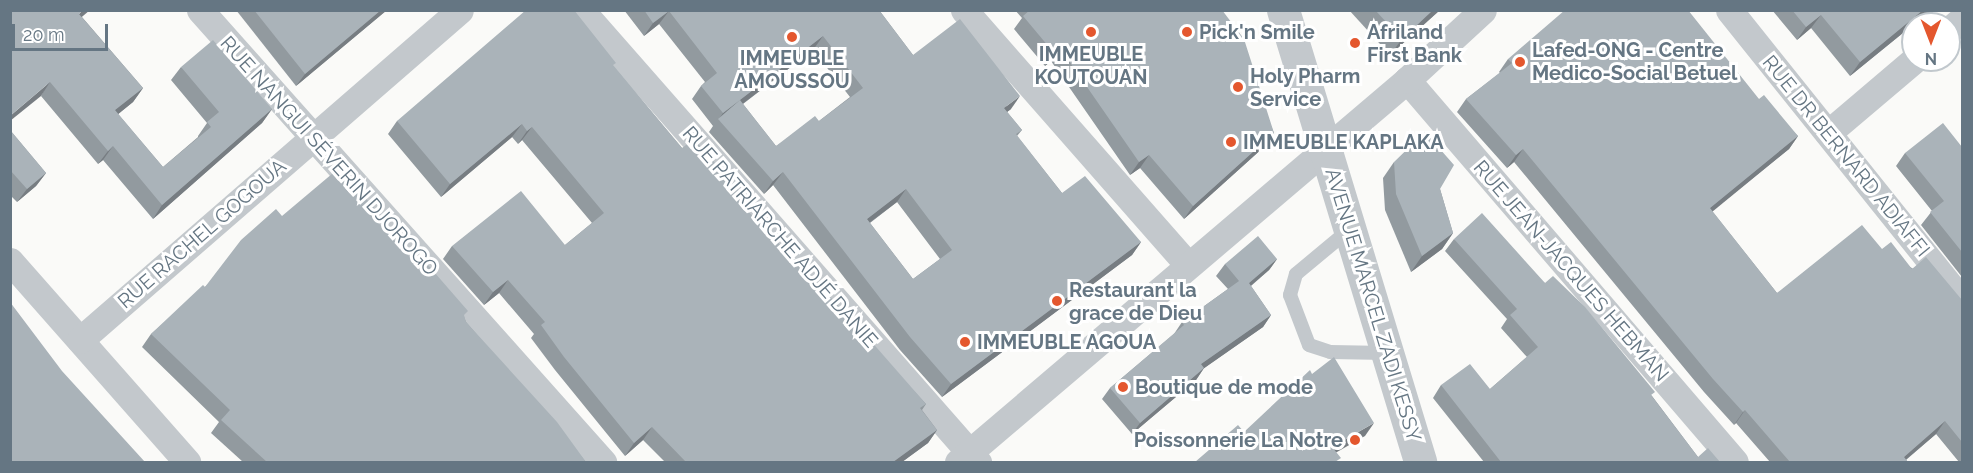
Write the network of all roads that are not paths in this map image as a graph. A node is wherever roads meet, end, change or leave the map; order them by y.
1 (200, 10) edge
2 (460, 10) edge
3 (581, 10) edge
4 (964, 10) edge
5 (1283, 10) edge
6 (1483, 10) edge
7 (1729, 10) edge
8 (1901, 71) edge
9 (1407, 80) junction
10 (1828, 133) junction
11 (312, 138) junction
12 (1326, 147) junction
13 (1350, 229) junction
14 (10, 261) edge
15 (1188, 266) junction
16 (1962, 301) edge
17 (80, 340) junction
18 (1387, 353) junction
19 (969, 459) edge
20 (188, 462) edge
21 (603, 462) edge
22 (1420, 462) edge
23 (1735, 462) edge

1 - 11 street, RUE NANGUI SÉVERIN DJOROGO
2 - 11 street, RUE RACHEL GOGOUA
3 - 19 street, RUE PATRIARCHE ADJÉ DANIE
4 - 15 street
5 - 12 street, AVENUE MARCEL ZADI KESSY
6 - 9 street
7 - 10 street, RUE DR BERNARD ADIAFFI
8 - 10 street
9 - 12 street
9 - 23 street, RUE JEAN-JACQUES HEBMAN
10 - 16 street, RUE DR BERNARD ADIAFFI
11 - 17 street, RUE RACHEL GOGOUA
11 - 21 street, RUE NANGUI SÉVERIN DJOROGO
12 - 13 street, AVENUE MARCEL ZADI KESSY
12 - 15 street
13 - 18 street, AVENUE MARCEL ZADI KESSY
13 - 18 lane
14 - 17 street
15 - 19 street
17 - 20 street
18 - 22 street, AVENUE MARCEL ZADI KESSY

